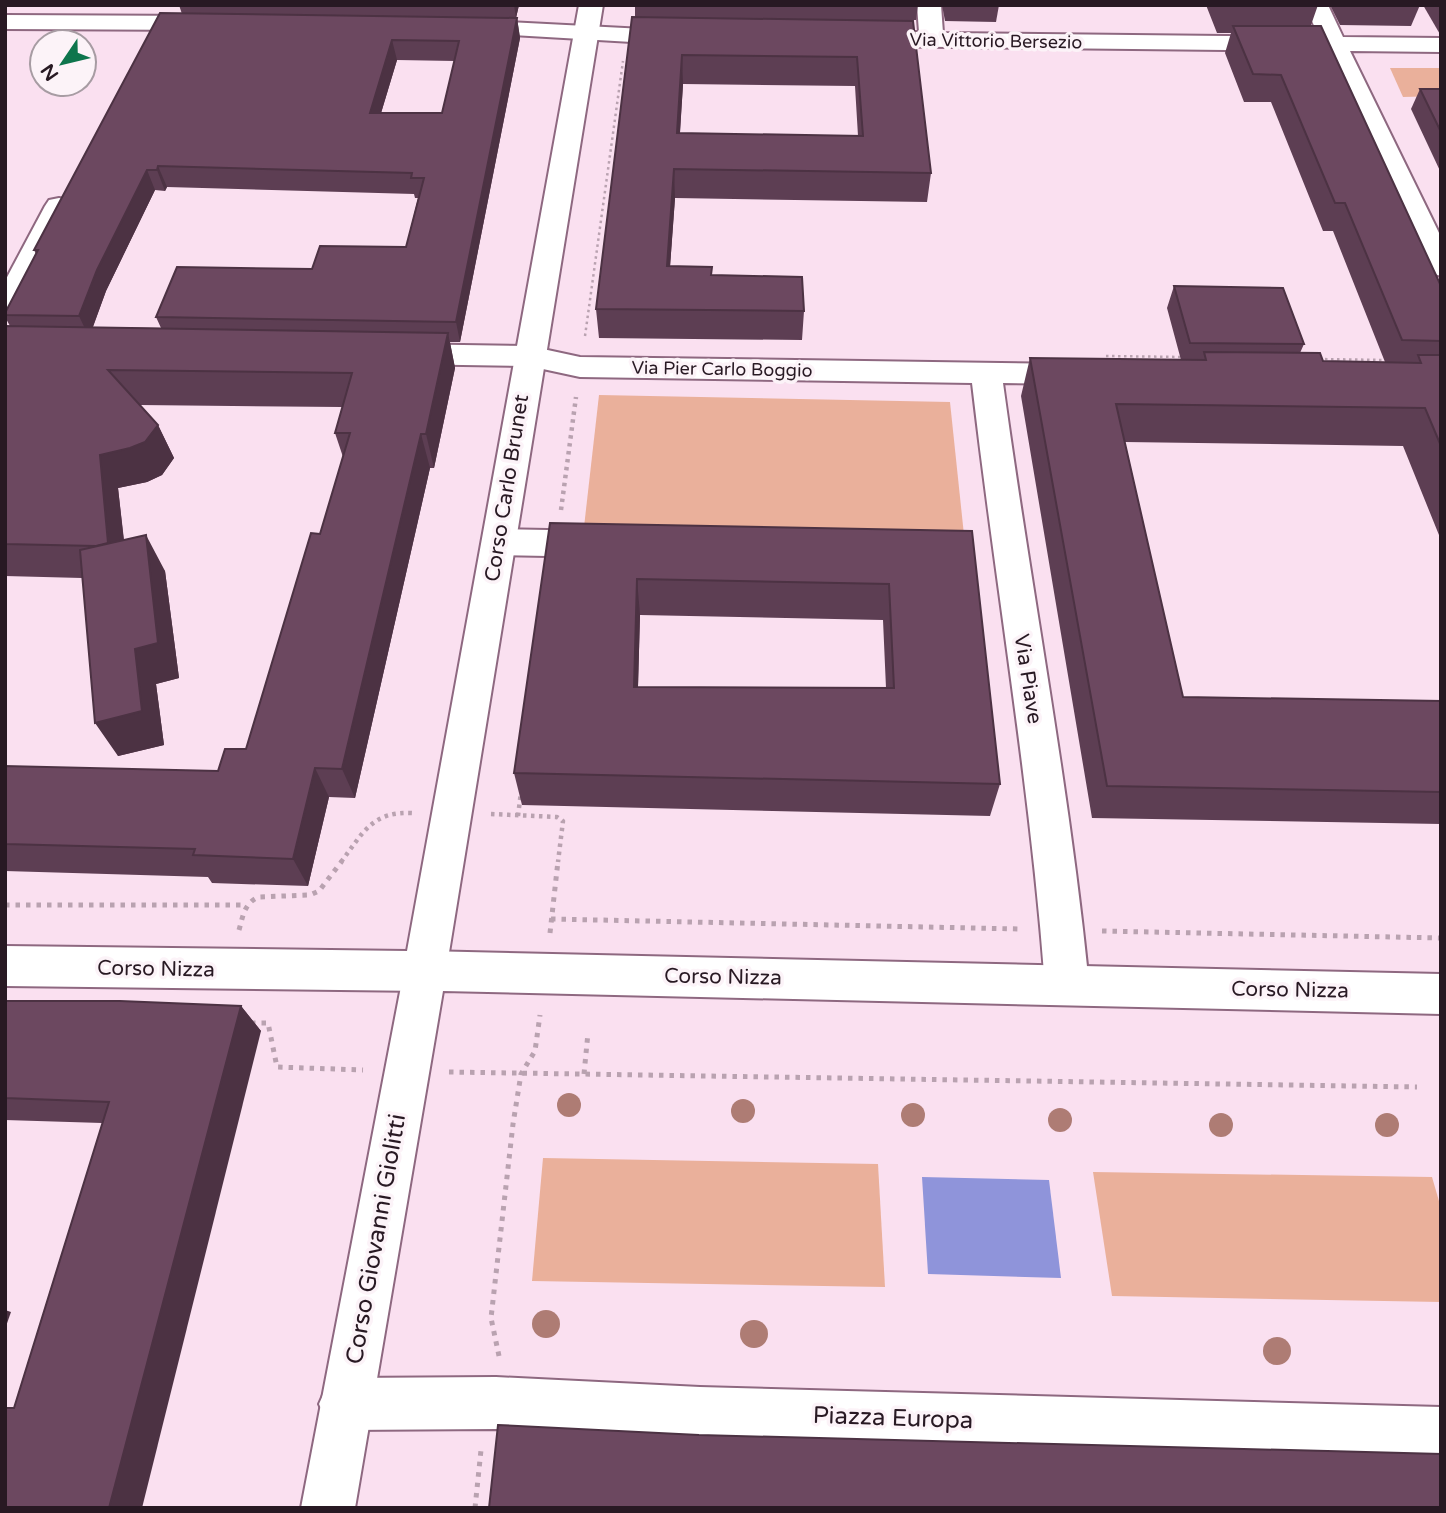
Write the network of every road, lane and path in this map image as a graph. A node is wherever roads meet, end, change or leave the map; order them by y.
1 (929, 5) edge
2 (1316, 5) edge
3 (159, 14) edge
4 (589, 19) edge
5 (5, 22) edge
6 (224, 24) edge
7 (445, 26) edge
8 (627, 35) junction
9 (700, 38) edge
10 (836, 39) edge
11 (932, 40) junction
12 (1336, 44) junction
13 (1441, 45) edge
14 (142, 47) edge
15 (68, 190) edge
16 (1441, 267) edge
17 (5, 309) edge
18 (366, 353) edge
19 (529, 356) junction
20 (580, 367) junction
21 (986, 373) junction
22 (1110, 375) edge
23 (499, 542) junction
24 (556, 543) junction
25 (638, 545) edge
26 (521, 790) edge
27 (451, 814) junction
28 (518, 816) junction
29 (5, 905) edge
30 (551, 919) junction
31 (1062, 930) junction
32 (1441, 938) edge
33 (5, 966) edge
34 (425, 971) junction
35 (545, 973) junction
36 (1068, 985) junction
37 (1440, 998) edge
38 (242, 1023) dead end
39 (588, 1032) dead end
40 (277, 1068) dead end
41 (521, 1074) junction
42 (584, 1074) junction
43 (1417, 1087) dead end
44 (496, 1402) junction
45 (345, 1404) junction
46 (1441, 1433) edge
47 (328, 1508) edge
48 (475, 1508) edge

1 - 11 street
2 - 12 street
3 - 5 street
3 - 6 street
3 - 14 street
4 - 7 street
4 - 8 street
4 - 19 street, Corso Carlo Brunet
8 - 9 street
8 - 20 path
10 - 11 street, Via Vittorio Bersezio
11 - 12 street, Via Vittorio Bersezio
12 - 13 street, Via Vittorio Bersezio
12 - 16 street
15 - 17 street
18 - 19 street, Via Pier Carlo Boggio
19 - 20 street, Via Pier Carlo Boggio
19 - 23 street, Corso Carlo Brunet
20 - 21 street, Via Pier Carlo Boggio
20 - 24 path
21 - 22 street, Via Pier Carlo Boggio
21 - 31 street, Via Piave
23 - 24 street
23 - 27 street, Corso Carlo Brunet
24 - 25 street
26 - 28 path
27 - 28 path
27 - 29 path
27 - 34 street, Corso Carlo Brunet
28 - 30 path
30 - 31 path
30 - 35 path
31 - 32 path
31 - 36 street, Via Piave
33 - 34 street, Corso Nizza
34 - 35 street, Corso Nizza
34 - 45 street, Corso Giovanni Giolitti
35 - 36 street, Corso Nizza
35 - 41 path
36 - 37 street, Corso Nizza
38 - 40 path
39 - 42 path
41 - 42 path
41 - 44 path
42 - 43 path
44 - 45 street, Piazza Europa
44 - 46 street, Piazza Europa
44 - 48 path
45 - 47 street, Corso Giovanni Giolitti

